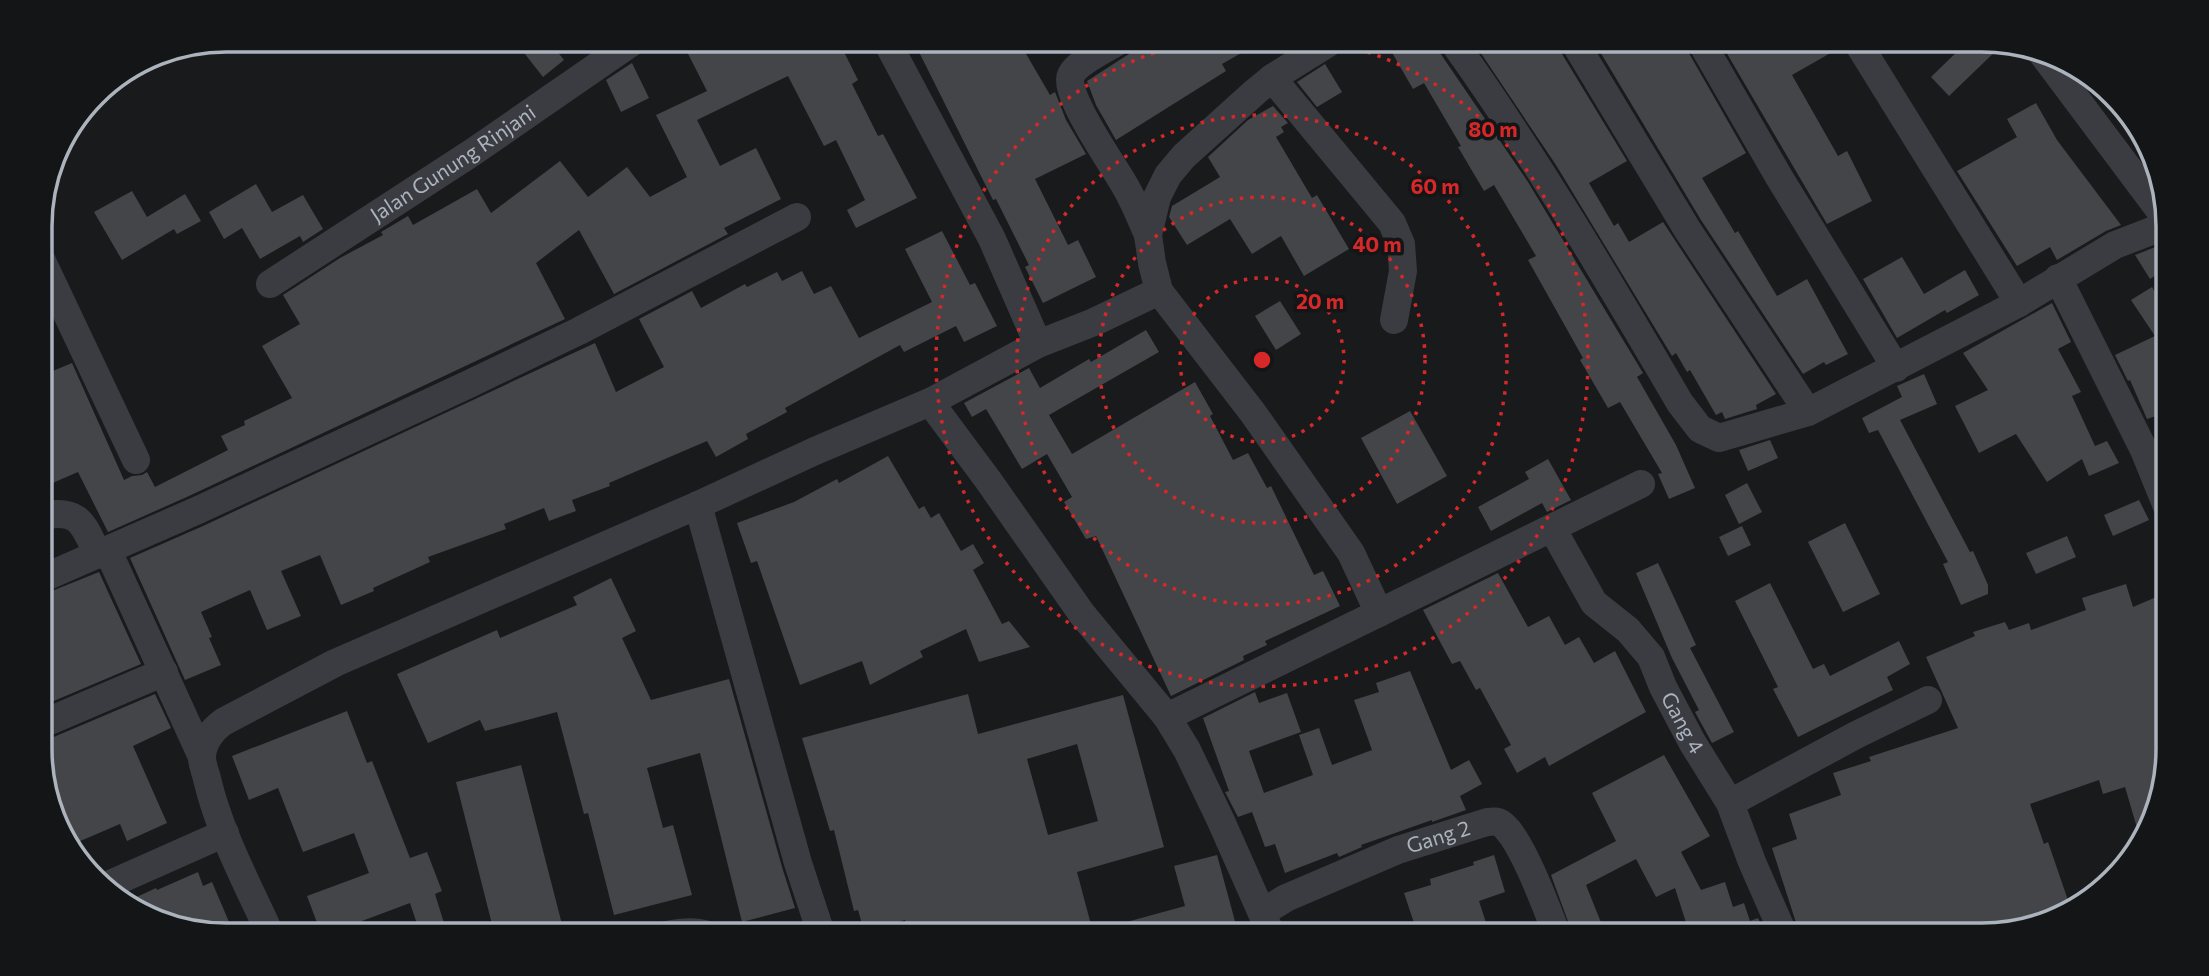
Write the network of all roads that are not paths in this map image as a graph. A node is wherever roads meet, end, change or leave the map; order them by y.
1 (1101, 52) edge
2 (1313, 52) edge
3 (1461, 52) edge
4 (1580, 52) edge
5 (1707, 52) edge
6 (1863, 52) edge
7 (617, 53) edge
8 (893, 53) edge
9 (2053, 68) edge
10 (1272, 78) junction
11 (2155, 207) edge
12 (797, 217) dead end
13 (2156, 228) edge
14 (1148, 235) junction
15 (2058, 278) junction
16 (53, 283) edge
17 (271, 284) dead end
18 (1158, 291) junction
19 (2019, 303) junction
20 (1394, 320) dead end
21 (1038, 344) junction
22 (1896, 368) junction
23 (930, 402) junction
24 (1808, 412) junction
25 (136, 460) dead end
26 (2156, 480) edge
27 (1641, 484) dead end
28 (698, 505) junction
29 (52, 513) edge
30 (1552, 528) junction
31 (103, 553) junction
32 (52, 574) edge
33 (1378, 613) junction
34 (164, 672) junction
35 (1928, 700) dead end
36 (1167, 716) junction
37 (52, 720) edge
38 (202, 757) junction
39 (1730, 803) junction
40 (225, 833) junction
41 (115, 882) edge
42 (265, 923) edge
43 (817, 923) edge
44 (1268, 923) edge
45 (1269, 923) edge
46 (1552, 923) edge
47 (1779, 923) edge

1 - 14 street
2 - 10 street
3 - 24 street
4 - 24 street
5 - 22 street
6 - 19 street
7 - 17 street, Jalan Gunung Rinjani
8 - 21 street
9 - 11 street
10 - 14 street
10 - 20 street
12 - 31 street
13 - 15 street
14 - 18 street
15 - 19 street
15 - 26 street
16 - 25 street
18 - 21 street
18 - 33 street
19 - 22 street
21 - 23 street
22 - 24 street
23 - 28 street
23 - 36 street
27 - 30 street
28 - 38 street
28 - 43 street
29 - 31 street
30 - 33 street
30 - 39 street, Gang 4
31 - 32 street
31 - 34 street
33 - 36 street
34 - 37 street
34 - 38 street
35 - 39 street
36 - 44 street
38 - 40 street
39 - 47 street, Gang 4
40 - 41 street
40 - 42 street
45 - 46 street, Gang 2

